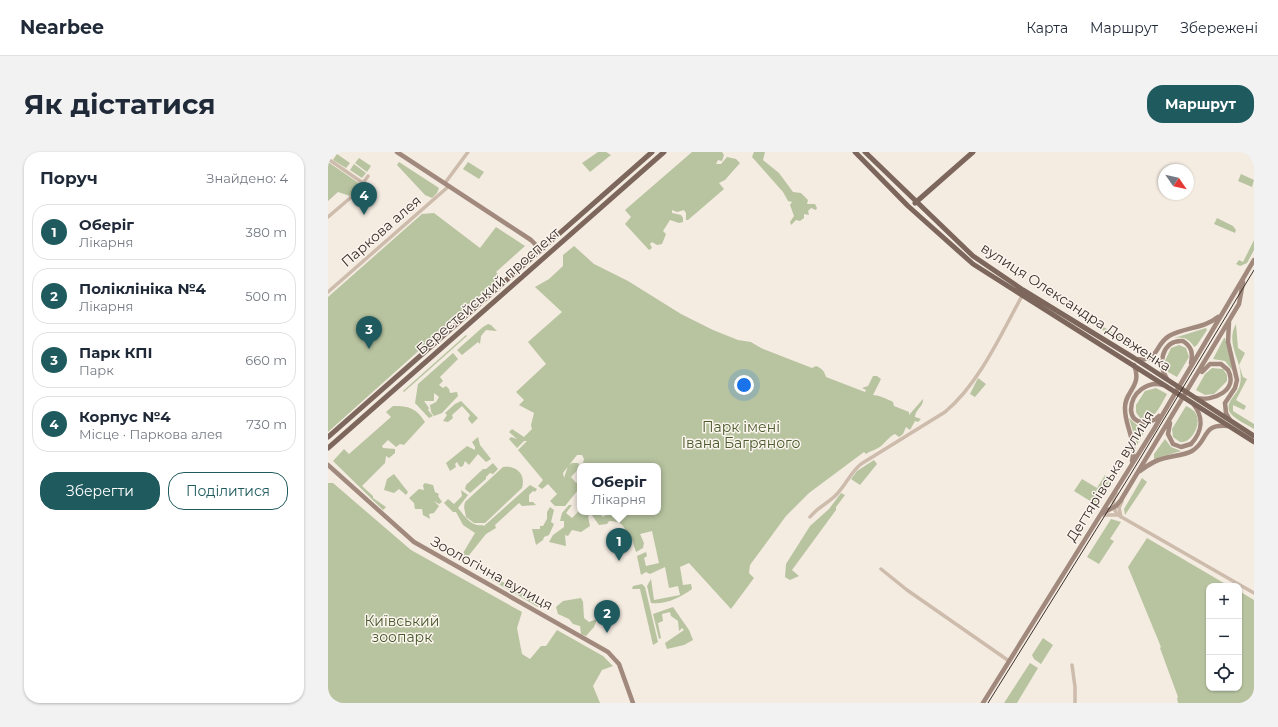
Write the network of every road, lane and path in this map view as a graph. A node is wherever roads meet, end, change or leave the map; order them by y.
1 (397, 152) edge
2 (468, 152) edge
3 (652, 152) edge
4 (664, 152) edge
5 (855, 152) edge
6 (865, 152) edge
7 (973, 152) edge
8 (328, 159) edge
9 (368, 176) dead end
10 (363, 183) junction
11 (447, 185) junction
12 (915, 203) junction
13 (328, 217) edge
14 (541, 250) junction
15 (1254, 260) edge
16 (1244, 276) junction
17 (328, 292) edge
18 (1022, 296) junction
19 (1221, 315) junction
20 (1230, 320) junction
21 (1134, 358) junction
22 (1134, 365) junction
23 (1190, 367) junction
24 (1194, 380) junction
25 (1169, 384) junction
26 (1194, 400) junction
27 (1163, 412) junction
28 (1172, 416) junction
29 (1230, 423) junction
30 (1254, 436) edge
31 (328, 437) edge
32 (1254, 442) edge
33 (328, 448) edge
34 (328, 465) edge
35 (1131, 467) junction
36 (1126, 473) junction
37 (1137, 473) junction
38 (1126, 492) junction
39 (1113, 507) junction
40 (1120, 516) junction
41 (810, 517) dead end
42 (1098, 517) junction
43 (881, 569) dead end
44 (1254, 593) edge
45 (1009, 662) junction
46 (1072, 665) dead end
47 (633, 703) edge
48 (983, 703) edge
49 (1076, 703) edge

1 - 11 main road
2 - 11 street, Паркова алея
3 - 14 main road, Берестейський проспект
4 - 33 main road, Берестейський проспект
5 - 18 main road, вулиця Олександра Довженка
6 - 12 main road, вулиця Олександра Довженка
7 - 12 main road
8 - 10 street
9 - 10 street
10 - 13 street
11 - 14 main road
11 - 17 street, Паркова алея
12 - 21 main road, вулиця Олександра Довженка
14 - 31 main road, Берестейський проспект
15 - 16 main road, Дегтярівська вулиця
16 - 19 main road, Дегтярівська вулиця
16 - 20 main road, Дегтярівська вулиця
18 - 22 main road, вулиця Олександра Довженка
18 - 41 street
19 - 21 main road
19 - 23 main road, Дегтярівська вулиця
20 - 24 main road, Дегтярівська вулиця
20 - 29 main road
21 - 25 main road, вулиця Олександра Довженка
22 - 25 main road, вулиця Олександра Довженка
22 - 35 main road, вулиця Олександра Довженка
23 - 25 main road
23 - 27 main road, Дегтярівська вулиця
24 - 26 main road
24 - 28 main road, Дегтярівська вулиця
25 - 26 main road, вулиця Олександра Довженка
25 - 27 main road
26 - 28 main road
26 - 29 main road, вулиця Олександра Довженка
27 - 35 main road, Дегтярівська вулиця
28 - 37 main road, Дегтярівська вулиця
29 - 30 main road
29 - 32 main road
29 - 37 main road
34 - 47 main road, Зоологічна вулиця
35 - 36 main road, Дегтярівська вулиця
36 - 39 street
36 - 42 main road, Дегтярівська вулиця
37 - 38 main road, Дегтярівська вулиця
38 - 39 main road, Дегтярівська вулиця
38 - 40 street
39 - 40 street
39 - 42 main road, Дегтярівська вулиця
40 - 42 street
40 - 44 street
42 - 45 main road, Дегтярівська вулиця
43 - 45 street
45 - 48 main road, Дегтярівська вулиця
46 - 49 street

